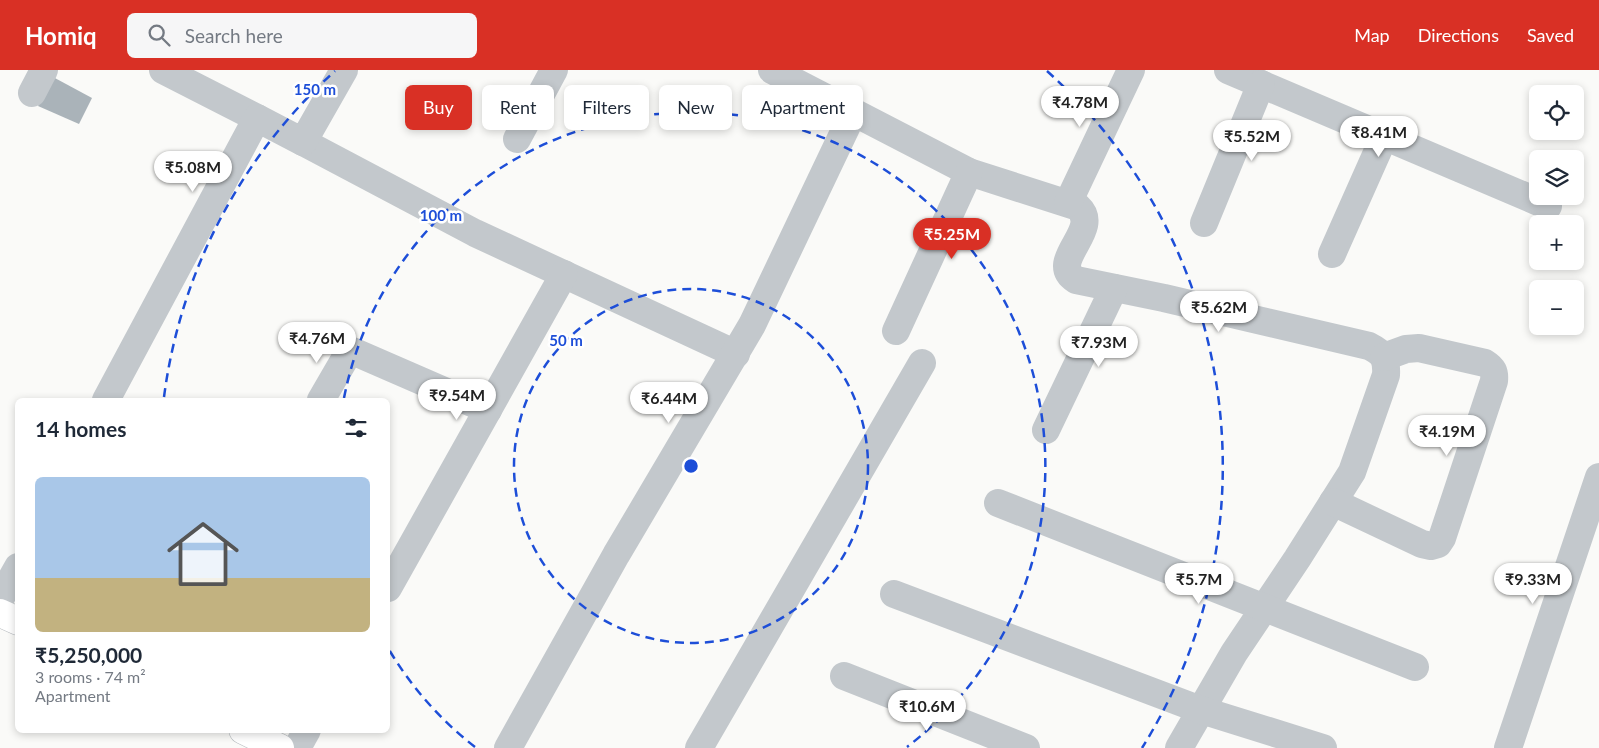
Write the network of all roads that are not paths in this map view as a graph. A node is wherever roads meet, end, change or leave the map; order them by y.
1 (163, 70) edge
2 (344, 70) edge
3 (554, 70) edge
4 (772, 70) edge
5 (1131, 70) edge
6 (1228, 70) edge
7 (210, 80) edge
8 (1261, 84) junction
9 (801, 85) edge
10 (257, 118) junction
11 (863, 118) edge
12 (846, 130) edge
13 (1384, 137) junction
14 (517, 139) dead end
15 (303, 142) junction
16 (970, 172) junction
17 (1068, 203) junction
18 (1548, 206) dead end
19 (1204, 223) dead end
20 (1332, 254) dead end
21 (564, 274) junction
22 (1114, 288) junction
23 (896, 331) dead end
24 (736, 354) junction
25 (1384, 357) junction
26 (922, 363) dead end
27 (107, 398) edge
28 (322, 398) edge
29 (488, 410) junction
30 (1046, 430) dead end
31 (1599, 477) edge
32 (1333, 502) junction
33 (998, 503) dead end
34 (15, 572) edge
35 (390, 584) edge
36 (894, 594) dead end
37 (0, 600) edge
38 (1265, 608) junction
39 (0, 613) edge
40 (15, 620) edge
41 (1415, 667) dead end
42 (844, 676) dead end
43 (1201, 710) junction
44 (249, 733) edge
45 (305, 733) edge
46 (280, 748) edge
47 (297, 748) edge
48 (508, 748) edge
49 (699, 748) edge
50 (1026, 748) edge
51 (1179, 748) edge
52 (1323, 748) edge
53 (1508, 748) edge

1 - 7 street
2 - 15 street
3 - 14 street
4 - 9 street
5 - 17 street
6 - 8 street
7 - 10 street
8 - 13 street
8 - 19 street
10 - 15 street
10 - 27 street
11 - 16 street
12 - 24 street
13 - 18 street
13 - 20 street
15 - 21 street
16 - 17 street
16 - 23 street
17 - 22 street
21 - 24 street
21 - 29 street
22 - 25 street
22 - 30 street
24 - 48 street
25 - 32 street
25 - 32 street
26 - 49 street
28 - 29 street
29 - 35 street
31 - 53 street
32 - 38 street
33 - 38 street
34 - 37 street
36 - 43 street
38 - 41 street
38 - 43 street
39 - 40 highway
42 - 50 street
43 - 51 street
43 - 52 street
44 - 46 highway
45 - 47 street

